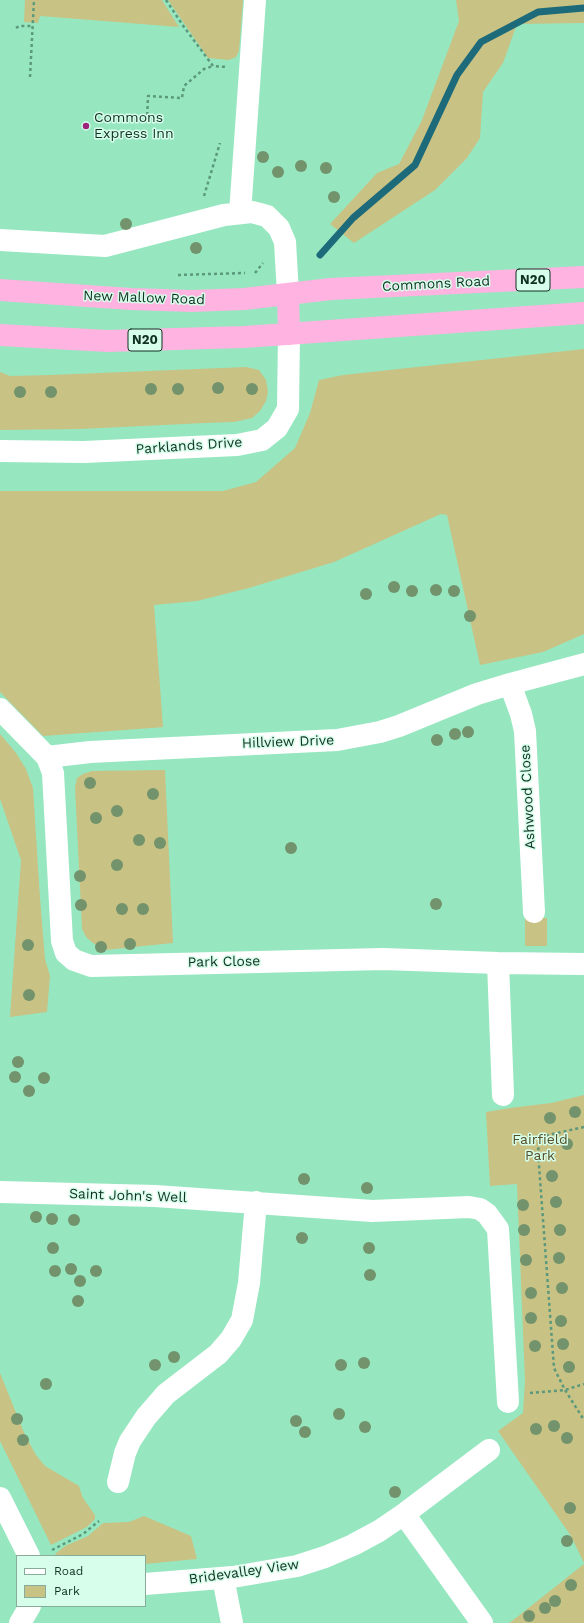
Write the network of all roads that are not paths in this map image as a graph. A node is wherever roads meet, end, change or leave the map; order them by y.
1 (255, 0) edge
2 (240, 212) junction
3 (0, 240) edge
4 (584, 277) edge
5 (0, 290) edge
6 (288, 294) junction
7 (584, 313) edge
8 (289, 334) junction
9 (0, 335) edge
10 (0, 451) edge
11 (584, 664) edge
12 (510, 684) junction
13 (0, 709) edge
14 (47, 756) junction
15 (534, 912) dead end
16 (498, 963) junction
17 (584, 964) edge
18 (503, 1095) dead end
19 (0, 1192) edge
20 (256, 1202) junction
21 (508, 1398) road end
22 (489, 1450) dead end
23 (118, 1482) dead end
24 (0, 1498) edge
25 (404, 1514) junction
26 (28, 1555) edge
27 (223, 1578) junction
28 (146, 1584) edge
29 (29, 1607) edge
30 (20, 1623) edge
31 (232, 1623) edge
32 (482, 1623) edge

1 - 2 street
2 - 3 street
2 - 6 street
4 - 6 highway, Commons Road / N20
5 - 6 highway, New Mallow Road / N20
6 - 8 highway
7 - 8 highway, N20
8 - 9 highway, N20
8 - 10 street, Parklands Drive
11 - 12 street, Hillview Drive
12 - 14 street, Hillview Drive
12 - 15 street, Ashwood Close
13 - 14 street
14 - 16 street, Park Close
16 - 17 street, Park Close
16 - 18 street
19 - 20 street, Saint John's Well
20 - 21 street, Saint John's Well
20 - 23 street
22 - 25 street, Bridevalley View
24 - 26 street
25 - 27 street, Bridevalley View
25 - 32 street
27 - 28 street, Bridevalley View
27 - 31 street
29 - 30 street

